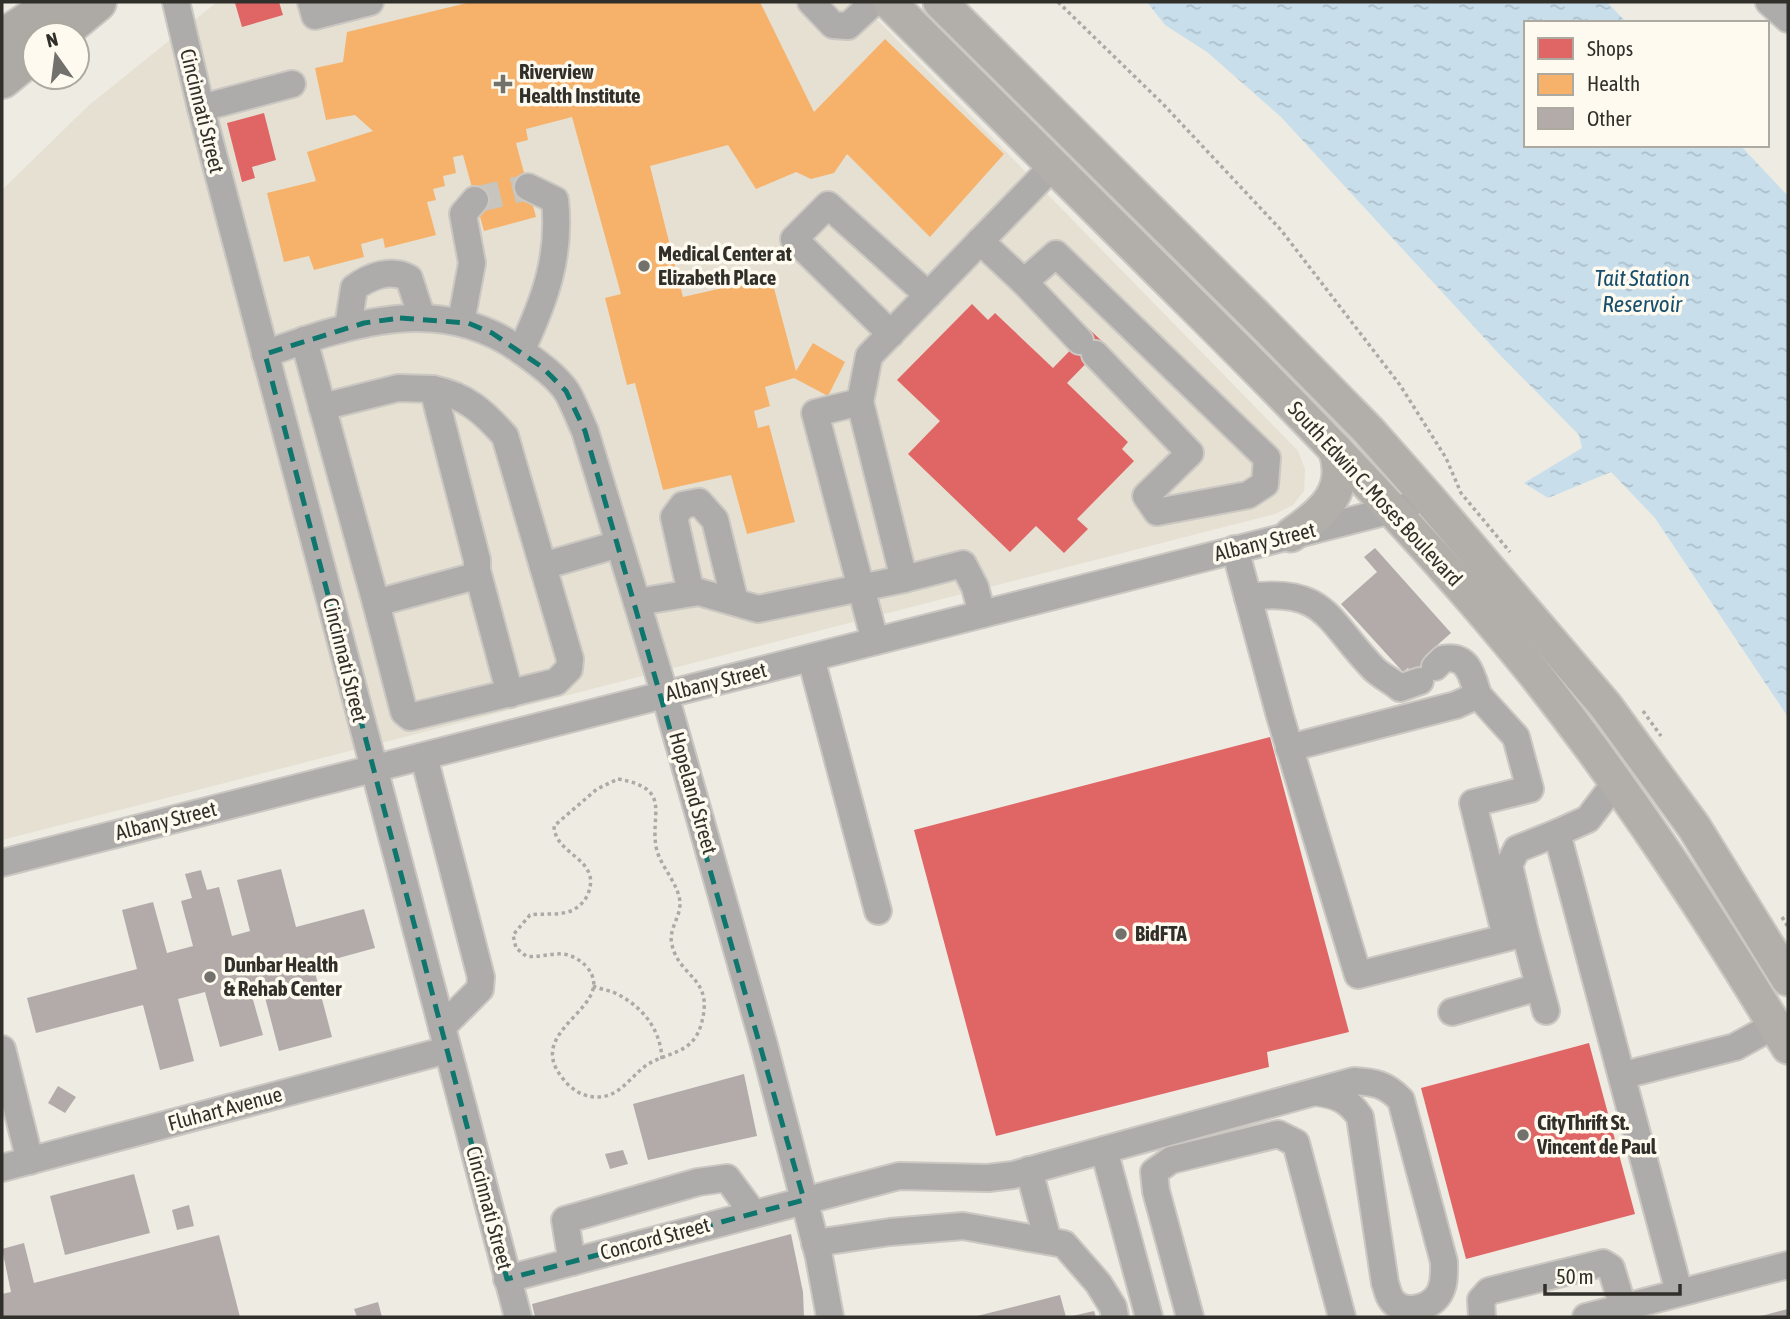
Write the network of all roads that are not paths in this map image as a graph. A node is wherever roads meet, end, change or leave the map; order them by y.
1 (58, 2) edge
2 (97, 2) edge
3 (311, 2) edge
4 (370, 2) edge
5 (811, 2) edge
6 (874, 2) edge
7 (888, 2) edge
8 (940, 2) edge
9 (1769, 2) edge
10 (182, 5) edge
11 (1788, 19) edge
12 (74, 21) edge
13 (2, 39) edge
14 (21, 63) edge
15 (2, 79) edge
16 (292, 84) dead end
17 (201, 108) junction
18 (1080, 141) junction
19 (1053, 166) junction
20 (528, 187) dead end
21 (475, 200) dead end
22 (980, 241) junction
23 (1024, 282) junction
24 (928, 295) junction
25 (422, 318) junction
26 (461, 322) junction
27 (348, 327) junction
28 (891, 334) junction
29 (304, 340) junction
30 (521, 351) junction
31 (265, 354) junction
32 (433, 388) junction
33 (860, 402) junction
34 (322, 407) junction
35 (1335, 449) junction
36 (1430, 500) junction
37 (1392, 510) junction
38 (1291, 535) junction
39 (619, 544) junction
40 (1235, 549) junction
41 (543, 566) junction
42 (477, 570) junction
43 (904, 579) junction
44 (862, 589) junction
45 (691, 593) junction
46 (1248, 597) junction
47 (735, 602) junction
48 (376, 603) junction
49 (637, 603) junction
50 (982, 614) junction
51 (875, 641) junction
52 (811, 658) junction
53 (510, 694) junction
54 (666, 695) junction
55 (1478, 695) junction
56 (1289, 748) junction
57 (424, 757) junction
58 (373, 770) junction
59 (1616, 782) junction
60 (1557, 833) junction
61 (2, 863) edge
62 (878, 911) dead end
63 (1516, 935) junction
64 (1788, 979) edge
65 (1452, 1012) dead end
66 (1782, 1036) edge
67 (445, 1038) junction
68 (2, 1049) edge
69 (1624, 1075) junction
70 (1315, 1092) junction
71 (1104, 1150) junction
72 (30, 1161) junction
73 (2, 1168) edge
74 (1029, 1170) junction
75 (804, 1200) junction
76 (753, 1213) junction
77 (1048, 1241) junction
78 (816, 1243) junction
79 (572, 1262) junction
80 (1788, 1265) edge
81 (507, 1279) junction
82 (1679, 1293) junction
83 (1623, 1307) junction
84 (518, 1317) edge
85 (830, 1317) edge
86 (1115, 1317) edge
87 (1149, 1317) edge
88 (1190, 1317) edge
89 (1342, 1317) edge
90 (1482, 1317) edge
91 (1586, 1317) edge

1 - 13 highway
2 - 12 highway
3 - 4 street
5 - 6 street
7 - 19 main road, South Edwin C. Moses Boulevard
8 - 18 main road, South Edwin C. Moses Boulevard
9 - 11 street
10 - 17 street, Cincinnati Street
14 - 15 highway
16 - 17 street
17 - 31 street, Cincinnati Street
18 - 19 main road
18 - 36 main road, South Edwin C. Moses Boulevard
19 - 22 street
19 - 35 main road, South Edwin C. Moses Boulevard
20 - 30 street
21 - 26 street
22 - 23 street
22 - 24 street
23 - 23 street
24 - 28 street
24 - 28 street
25 - 26 street, Hopeland Street
25 - 27 street, Hopeland Street
25 - 27 street
26 - 30 street, Hopeland Street
27 - 29 street, Hopeland Street
28 - 33 street
29 - 31 street, Hopeland Street
29 - 34 street
30 - 39 street, Hopeland Street
31 - 58 street, Cincinnati Street
32 - 34 street
32 - 41 street
32 - 42 street
33 - 43 street
33 - 44 street
34 - 48 street
35 - 37 main road, South Edwin C. Moses Boulevard
35 - 38 main road
36 - 37 street, Albany Street
36 - 64 main road, South Edwin C. Moses Boulevard
37 - 38 street, Albany Street
37 - 59 main road, South Edwin C. Moses Boulevard
38 - 40 street, Albany Street
39 - 41 street
39 - 49 street, Hopeland Street
40 - 46 street
40 - 50 street, Albany Street
41 - 53 street
42 - 48 street
42 - 53 street
43 - 44 street
43 - 50 street
44 - 47 street
44 - 51 street
45 - 47 street
45 - 47 street
45 - 49 street
46 - 55 street
46 - 56 street
48 - 53 street
49 - 54 street, Hopeland Street
50 - 51 street, Albany Street
51 - 52 street, Albany Street
52 - 54 street, Albany Street
52 - 62 street
54 - 57 street, Albany Street
54 - 75 street, Hopeland Street
55 - 56 street
55 - 63 street
56 - 63 street
57 - 58 street, Albany Street
57 - 67 street
58 - 61 street, Albany Street
58 - 67 street, Cincinnati Street
59 - 60 street
59 - 66 main road, South Edwin C. Moses Boulevard
60 - 63 street
60 - 69 street
63 - 65 street
66 - 69 street
67 - 72 street, Fluhart Avenue
67 - 81 street, Cincinnati Street
68 - 72 street
69 - 82 street
70 - 70 street, Concord Street
70 - 71 street, Concord Street
71 - 74 street, Concord Street
71 - 87 street
72 - 73 street, Fluhart Avenue
74 - 75 street, Concord Street
74 - 77 street
75 - 76 street, Concord Street
75 - 78 street, Hopeland Street
76 - 79 street, Concord Street
76 - 79 street
77 - 78 street
77 - 86 street
78 - 85 street, Hopeland Street
79 - 81 street, Concord Street
80 - 82 street
81 - 84 street, Cincinnati Street
82 - 83 street
83 - 90 street
83 - 91 street
88 - 89 street

